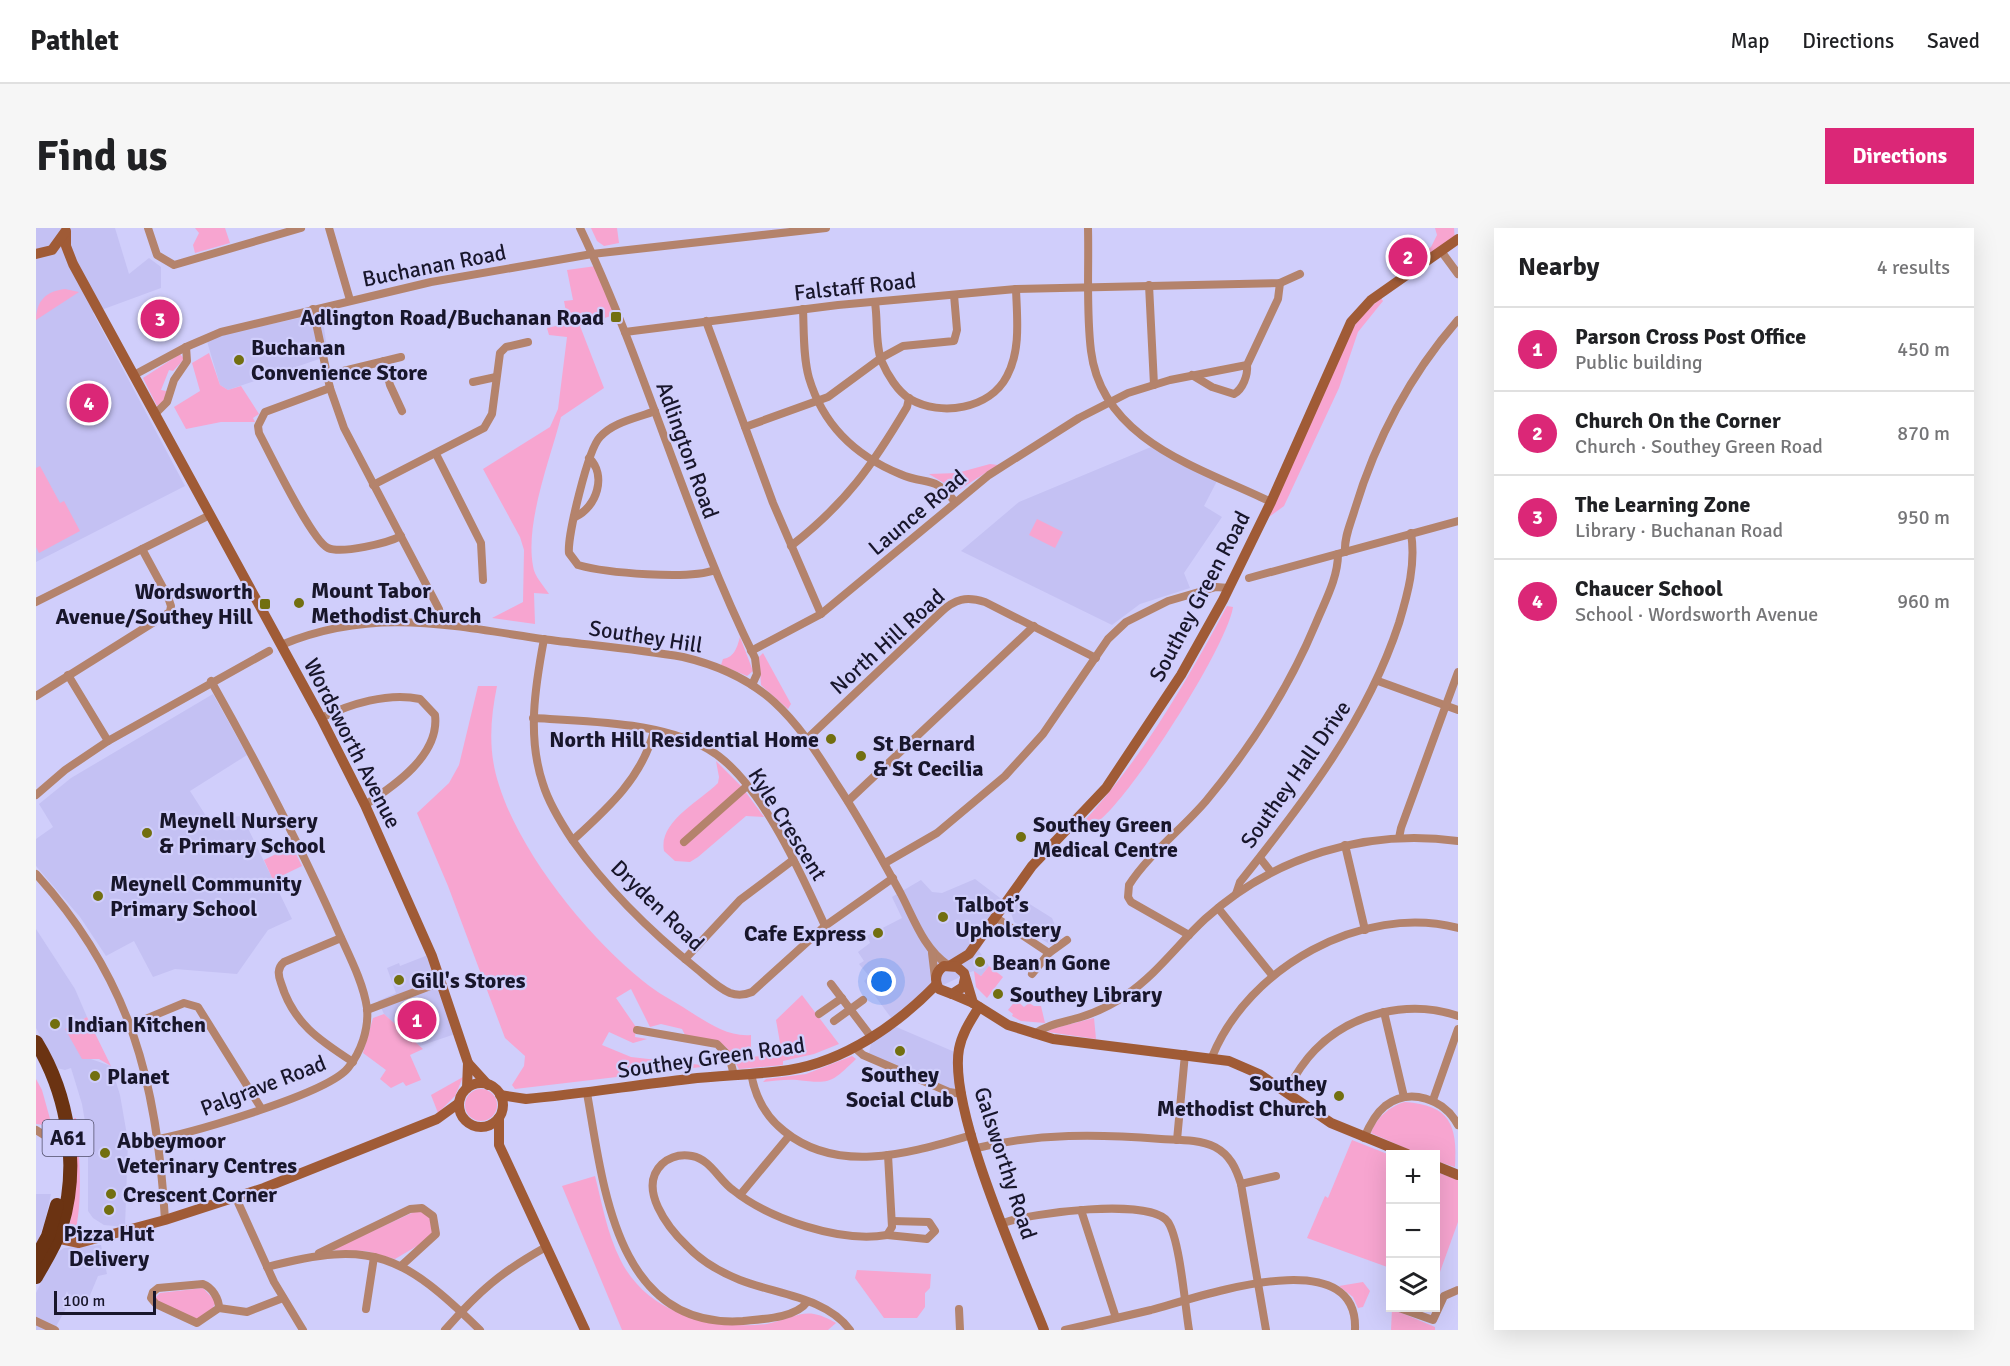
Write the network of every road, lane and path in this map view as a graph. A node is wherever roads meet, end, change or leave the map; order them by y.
1 (148, 228) edge
2 (301, 228) edge
3 (328, 228) edge
4 (580, 228) edge
5 (826, 228) edge
6 (1088, 228) edge
7 (67, 230) edge
8 (1458, 239) edge
9 (1441, 251) junction
10 (42, 253) edge
11 (592, 254) junction
12 (73, 264) junction
13 (1300, 274) dead end
14 (1458, 274) edge
15 (1280, 283) junction
16 (1149, 285) junction
17 (1089, 287) junction
18 (1016, 289) junction
19 (954, 295) junction
20 (350, 300) junction
21 (876, 303) junction
22 (313, 309) junction
23 (803, 309) junction
24 (1458, 320) edge
25 (706, 321) junction
26 (625, 332) junction
27 (528, 342) dead end
28 (186, 347) junction
29 (401, 357) dead end
30 (880, 358) junction
31 (384, 361) junction
32 (1247, 365) junction
33 (134, 375) junction
34 (327, 375) junction
35 (1192, 375) junction
36 (496, 377) junction
37 (473, 382) dead end
38 (1154, 385) junction
39 (330, 388) junction
40 (909, 398) junction
41 (818, 401) junction
42 (1109, 402) junction
43 (402, 411) dead end
44 (654, 411) junction
45 (155, 414) junction
46 (745, 427) junction
47 (436, 454) junction
48 (589, 458) junction
49 (874, 463) junction
50 (373, 485) junction
51 (955, 502) junction
52 (1271, 502) junction
53 (210, 515) junction
54 (575, 517) junction
55 (1458, 520) edge
56 (1411, 533) junction
57 (401, 536) junction
58 (791, 546) junction
59 (142, 549) junction
60 (1341, 553) junction
61 (715, 570) junction
62 (1249, 578) dead end
63 (483, 580) dead end
64 (1228, 588) junction
65 (36, 602) edge
66 (821, 614) junction
67 (442, 623) junction
68 (1034, 626) junction
69 (544, 639) junction
70 (281, 645) junction
71 (268, 651) dead end
72 (751, 651) junction
73 (1096, 658) junction
74 (1458, 672) edge
75 (68, 675) junction
76 (212, 681) junction
77 (1378, 681) junction
78 (752, 685) junction
79 (36, 696) edge
80 (1446, 706) junction
81 (1458, 710) edge
82 (321, 718) junction
83 (533, 718) junction
84 (654, 731) junction
85 (808, 738) junction
86 (108, 741) junction
87 (747, 786) junction
88 (36, 795) edge
89 (848, 801) junction
90 (365, 805) junction
91 (1400, 838) junction
92 (573, 840) junction
93 (1458, 841) edge
94 (684, 842) dead end
95 (1345, 845) junction
96 (1260, 858) junction
97 (793, 860) junction
98 (885, 863) junction
99 (1271, 872) junction
100 (36, 874) edge
101 (892, 878) junction
102 (1236, 894) junction
103 (1218, 908) junction
104 (995, 917) junction
105 (825, 926) junction
106 (1458, 928) edge
107 (1365, 930) junction
108 (1189, 935) junction
109 (341, 938) junction
110 (1067, 940) dead end
111 (932, 953) junction
112 (1049, 953) junction
113 (969, 954) junction
114 (685, 959) junction
115 (950, 965) junction
116 (1032, 974) dead end
117 (1272, 975) junction
118 (964, 976) junction
119 (441, 982) junction
120 (936, 983) junction
121 (831, 984) dead end
122 (950, 994) junction
123 (842, 998) junction
124 (863, 1000) dead end
125 (920, 1002) junction
126 (976, 1005) junction
127 (850, 1009) junction
128 (367, 1010) junction
129 (1384, 1012) junction
130 (819, 1014) dead end
131 (1458, 1016) edge
132 (834, 1021) dead end
133 (130, 1025) junction
134 (1458, 1029) edge
135 (637, 1030) dead end
136 (1034, 1034) junction
137 (872, 1038) junction
138 (36, 1042) edge
139 (854, 1047) junction
140 (1185, 1054) junction
141 (1212, 1057) junction
142 (36, 1060) edge
143 (353, 1062) junction
144 (468, 1063) junction
145 (751, 1073) junction
146 (734, 1075) junction
147 (488, 1085) junction
148 (468, 1088) junction
149 (1286, 1092) junction
150 (587, 1093) junction
151 (962, 1094) junction
152 (500, 1095) junction
153 (1404, 1097) junction
154 (526, 1099) junction
155 (1433, 1100) junction
156 (459, 1103) junction
157 (261, 1108) junction
158 (501, 1115) junction
159 (437, 1119) junction
160 (1457, 1119) edge
161 (466, 1121) junction
162 (58, 1124) junction
163 (477, 1127) junction
164 (40, 1131) edge
165 (972, 1135) junction
166 (789, 1136) junction
167 (1364, 1138) junction
168 (159, 1139) junction
169 (1177, 1140) junction
170 (60, 1145) junction
171 (499, 1145) junction
172 (977, 1148) junction
173 (1394, 1150) edge
174 (888, 1155) junction
175 (1440, 1167) edge
176 (1458, 1174) edge
177 (1276, 1176) dead end
178 (1241, 1184) junction
179 (740, 1196) junction
180 (236, 1198) junction
181 (1081, 1210) junction
182 (165, 1220) junction
183 (892, 1221) junction
184 (1003, 1223) junction
185 (886, 1235) junction
186 (52, 1238) junction
187 (546, 1247) junction
188 (316, 1255) junction
189 (374, 1257) junction
190 (36, 1258) edge
191 (401, 1266) junction
192 (267, 1267) junction
193 (36, 1277) edge
194 (1259, 1281) junction
195 (1458, 1290) edge
196 (283, 1298) junction
197 (1185, 1300) junction
198 (807, 1302) junction
199 (1440, 1305) edge
200 (219, 1308) junction
201 (366, 1309) dead end
202 (959, 1309) dead end
203 (460, 1312) junction
204 (1410, 1312) edge
205 (1437, 1312) edge
206 (1116, 1318) junction
207 (36, 1321) edge
208 (55, 1330) edge
209 (303, 1330) edge
210 (445, 1330) edge
211 (480, 1330) edge
212 (585, 1330) edge
213 (850, 1330) edge
214 (960, 1330) edge
215 (1044, 1330) edge
216 (1065, 1330) edge
217 (1189, 1330) edge
218 (1266, 1330) edge
219 (1355, 1330) edge

1 - 2 street
3 - 20 street
4 - 11 street, Adlington Road
5 - 11 street, Buchanan Road
6 - 17 street
7 - 10 street
7 - 12 street, Wordsworth Avenue
8 - 9 street, Southey Green Road
9 - 14 street
9 - 52 street, Southey Green Road
10 - 12 street
11 - 20 street, Buchanan Road
11 - 26 street, Adlington Road
12 - 33 street, Wordsworth Avenue
13 - 15 street
15 - 16 street, Falstaff Road
15 - 32 street
16 - 17 street, Falstaff Road
16 - 38 street
17 - 18 street, Falstaff Road
17 - 42 street
18 - 19 street, Falstaff Road
18 - 40 street
19 - 21 street, Falstaff Road
19 - 30 street
20 - 22 street, Buchanan Road
21 - 23 street, Falstaff Road
21 - 30 street
22 - 28 street, Buchanan Road
22 - 34 street
23 - 25 street, Falstaff Road
23 - 41 street
24 - 60 street
25 - 26 street, Falstaff Road
25 - 46 street
26 - 44 street, Adlington Road
27 - 36 street
28 - 33 street, Buchanan Road
28 - 45 street
29 - 31 street
30 - 40 street
30 - 41 street
31 - 34 street
31 - 43 street
32 - 35 street, Launce Road
32 - 35 street
33 - 45 street, Wordsworth Avenue
34 - 39 street
35 - 38 street, Launce Road
36 - 37 street
36 - 47 street
38 - 42 street, Launce Road
39 - 50 street
39 - 57 street
40 - 49 street
41 - 46 street
41 - 49 street
42 - 51 street, Launce Road
42 - 52 street
44 - 48 street
44 - 61 street, Adlington Road
45 - 53 street, Wordsworth Avenue
46 - 58 street
47 - 50 street
47 - 63 street
48 - 54 street
48 - 54 street
49 - 51 street
49 - 58 street
50 - 57 street
51 - 66 street, Launce Road
52 - 64 street, Southey Green Road
53 - 59 street
53 - 70 street, Wordsworth Avenue
54 - 61 street
55 - 56 street
56 - 60 street
56 - 77 street, Southey Hall Drive
57 - 67 street
58 - 66 street
59 - 65 street
59 - 75 street
60 - 62 street
60 - 108 street
61 - 72 street, Adlington Road
64 - 73 street
64 - 104 street, Southey Green Road
66 - 72 street, Launce Road
67 - 69 street, Southey Hill
67 - 70 street, Southey Hill
68 - 73 street, North Hill Road
68 - 85 street, North Hill Road
68 - 89 street
69 - 78 street, Southey Hill
69 - 83 street, Dryden Road
70 - 82 street, Wordsworth Avenue
71 - 76 street
72 - 78 street, Adlington Road
73 - 98 street
74 - 80 street
75 - 79 street
75 - 86 street
76 - 86 street
76 - 109 street, Palgrave Road
77 - 80 street
77 - 96 street, Southey Hall Drive
78 - 85 street, Southey Hill
80 - 81 street
80 - 91 street
82 - 90 street, Wordsworth Avenue
82 - 90 street
83 - 84 street, Kyle Crescent
83 - 92 street, Dryden Road
84 - 87 street, Kyle Crescent
84 - 92 street
85 - 89 street, Southey Hill
86 - 88 street
87 - 94 street
87 - 97 street, Kyle Crescent
89 - 98 street, Southey Hill
90 - 119 street, Wordsworth Avenue
91 - 93 street
91 - 95 street
92 - 114 street, Dryden Road
95 - 99 street
95 - 107 street
96 - 99 street
96 - 102 street, Southey Hall Drive
97 - 105 street, Kyle Crescent
97 - 114 street
98 - 101 street, Southey Hill
99 - 102 street
100 - 133 street
101 - 105 street, Dryden Road
101 - 111 street, Southey Hill
102 - 103 street
103 - 108 street
103 - 117 street
104 - 112 street
104 - 113 street, Southey Green Road
105 - 114 street, Dryden Road
106 - 107 street
107 - 117 street
108 - 136 street
109 - 128 street, Palgrave Road
109 - 143 street
110 - 112 street
111 - 115 street, Southey Hill
111 - 120 street, Southey Hill
112 - 116 street
113 - 115 street, Southey Green Road
113 - 118 street, Southey Green Road
115 - 118 street
115 - 120 street
117 - 141 street
118 - 122 street
118 - 126 street
119 - 128 street
119 - 144 street, Wordsworth Avenue
120 - 122 street
120 - 125 street, Southey Green Road
121 - 123 street
122 - 125 street, Southey Green Road
122 - 126 street
123 - 127 street
123 - 130 street
124 - 127 street
125 - 137 street, Southey Green Road
126 - 136 street
126 - 151 street, Galsworthy Road
127 - 132 street
127 - 137 street
128 - 143 street, Palgrave Road
129 - 131 street
129 - 149 street
129 - 153 street
133 - 157 street
133 - 168 street
134 - 155 street
135 - 146 street
136 - 140 street
137 - 139 street, Southey Green Road
138 - 186 highway, A61
139 - 145 street, Southey Green Road
139 - 151 street
140 - 141 street
140 - 169 street
141 - 149 street
142 - 162 highway, A61
143 - 157 street, Palgrave Road
144 - 147 street, Wordsworth Avenue
144 - 148 street, Wordsworth Avenue
145 - 146 street, Southey Green Road
145 - 166 street
146 - 150 street, Southey Green Road
147 - 148 street
147 - 152 street
148 - 156 street
149 - 167 street
150 - 154 street, Southey Green Road
150 - 198 street
151 - 165 street, Galsworthy Road
152 - 154 street, Southey Green Road
152 - 158 street
153 - 155 street
153 - 167 street
154 - 158 street, Southey Green Road
155 - 160 street
156 - 159 street
156 - 161 street
157 - 168 street, Palgrave Road
158 - 163 street
158 - 171 street
159 - 161 street
159 - 180 street
161 - 163 street
162 - 164 street
162 - 170 highway, A61
163 - 171 street
164 - 170 street
165 - 172 street, Galsworthy Road
165 - 174 street
166 - 174 street
166 - 179 street
167 - 173 street
168 - 182 street
169 - 172 street
169 - 178 street
170 - 186 highway, A61
171 - 187 street
172 - 184 street, Galsworthy Road
174 - 183 street
175 - 176 street
177 - 178 street
178 - 194 street
179 - 185 street
179 - 198 street
180 - 182 street
180 - 192 street
181 - 184 street
181 - 197 street
181 - 206 street
182 - 186 street
183 - 185 street
183 - 185 street
184 - 215 street, Galsworthy Road
186 - 190 highway, A61
186 - 193 highway, A61
187 - 203 street
187 - 212 street
188 - 189 street
188 - 191 street
188 - 192 street
189 - 191 street
189 - 201 street
191 - 203 street
192 - 196 street
194 - 197 street
194 - 218 street
194 - 219 street
195 - 199 street
196 - 200 street
196 - 209 street
197 - 206 street
197 - 217 street
198 - 213 street
200 - 200 street
202 - 214 street
203 - 210 street
203 - 211 street
204 - 205 street
206 - 216 street
207 - 208 street

